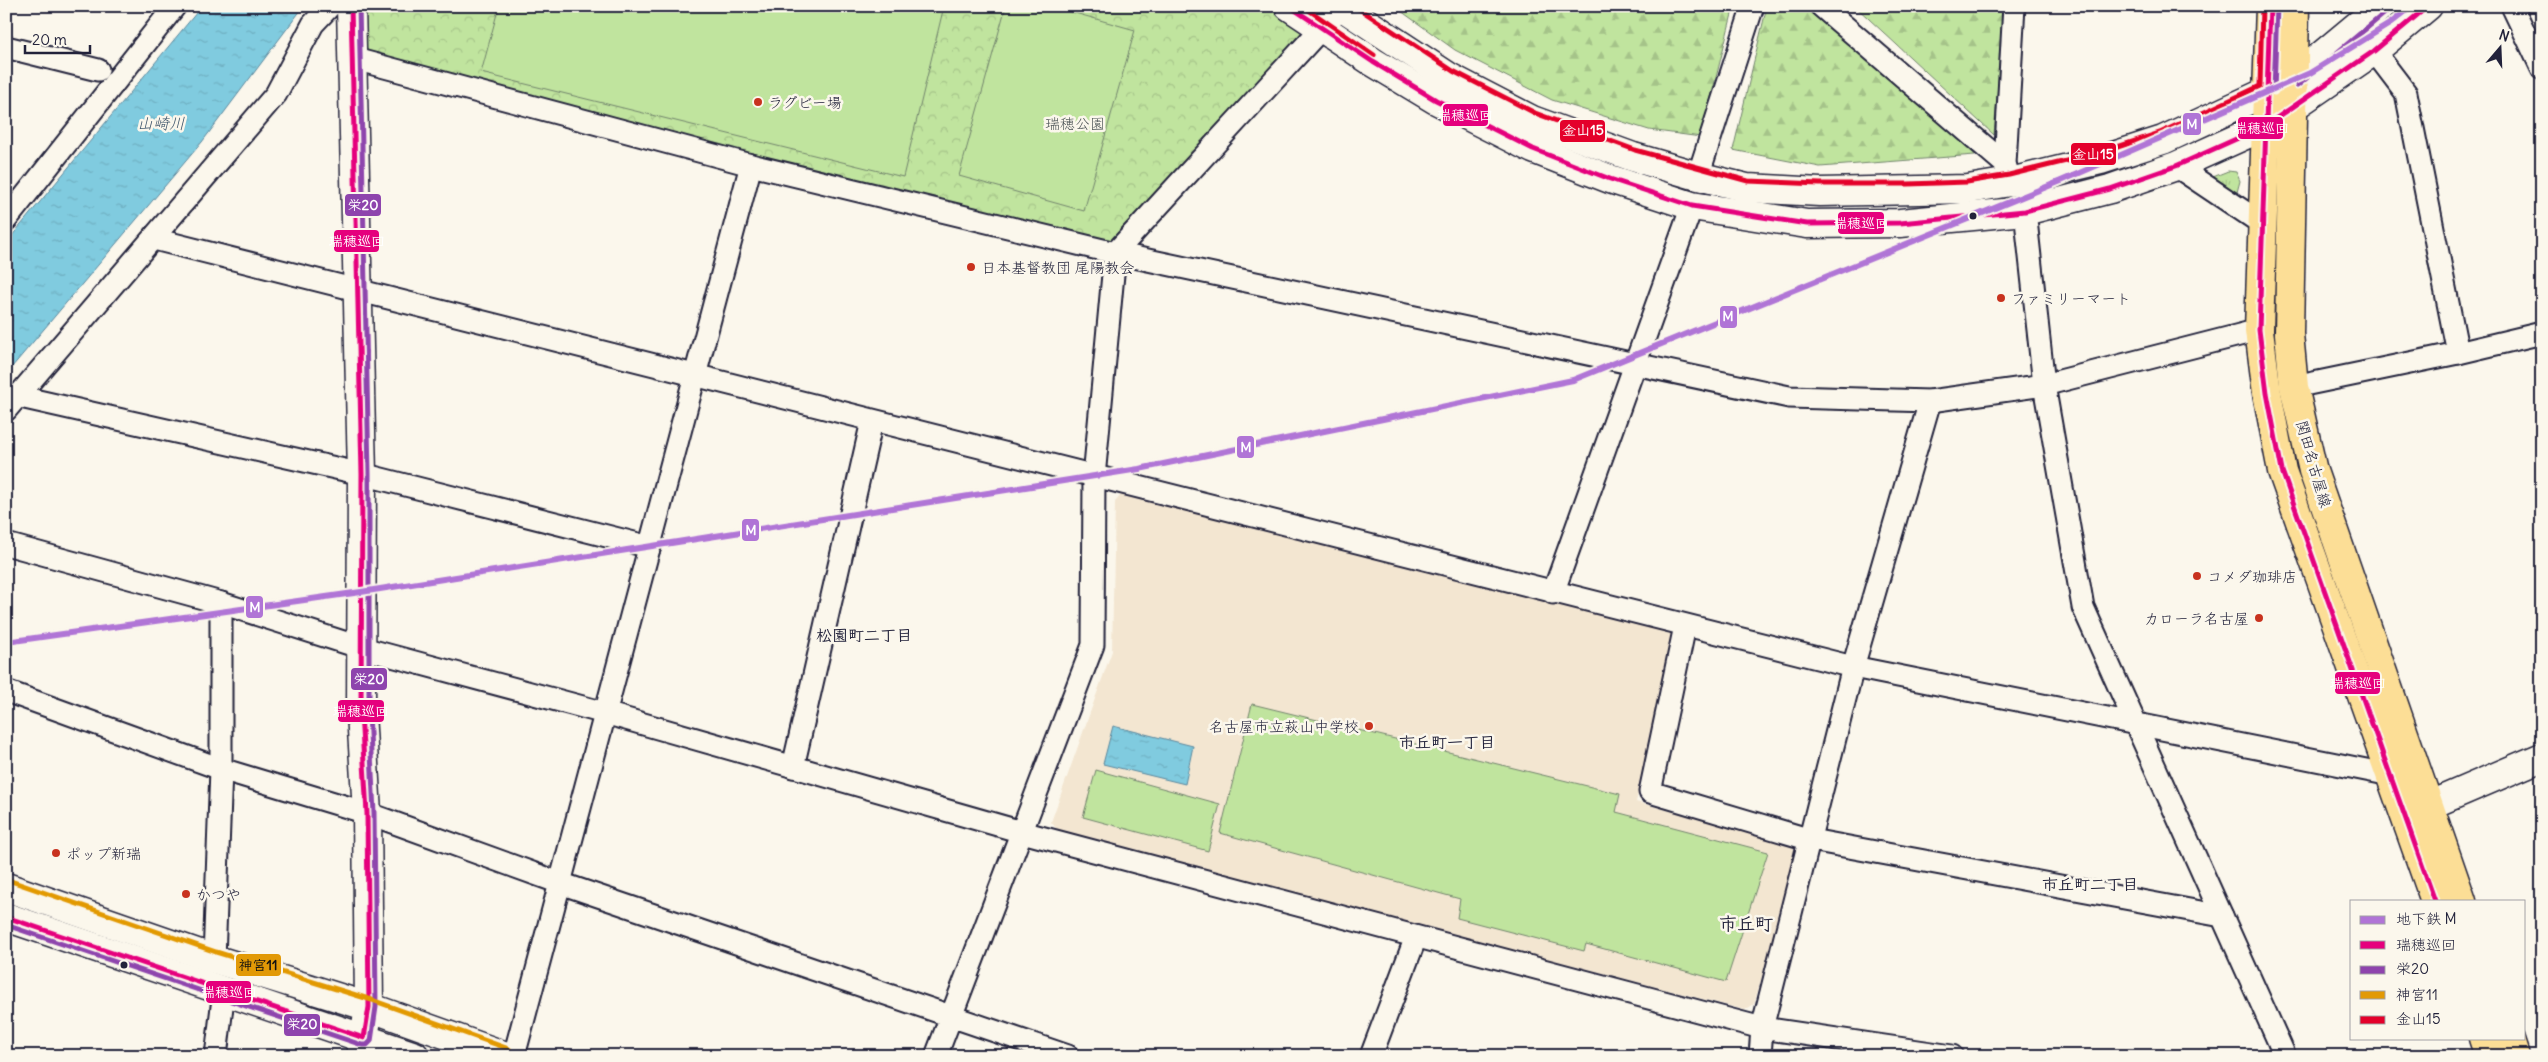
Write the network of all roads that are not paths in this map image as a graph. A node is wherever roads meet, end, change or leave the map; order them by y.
1 (175, 6) edge
2 (330, 6) edge
3 (351, 6) edge
4 (1289, 6) edge
5 (1341, 6) edge
6 (1753, 6) edge
7 (1821, 6) edge
8 (2014, 6) edge
9 (2270, 6) edge
10 (2295, 6) edge
11 (2381, 6) edge
12 (2428, 6) edge
13 (2512, 6) edge
14 (1321, 28) junction
15 (6, 47) edge
16 (2374, 51) junction
17 (351, 58) junction
18 (2542, 69) edge
19 (98, 70) dead end
20 (2292, 80) junction
21 (2267, 91) junction
22 (2293, 108) junction
23 (2265, 126) junction
24 (751, 165) junction
25 (2176, 166) junction
26 (2008, 173) junction
27 (1698, 176) junction
28 (1692, 206) junction
29 (2025, 211) junction
30 (6, 220) edge
31 (2264, 225) junction
32 (154, 239) junction
33 (1115, 253) junction
34 (359, 291) junction
35 (2260, 330) junction
36 (2542, 333) edge
37 (2458, 353) junction
38 (1636, 364) junction
39 (695, 376) junction
40 (2044, 385) junction
41 (2294, 387) junction
42 (1930, 401) junction
43 (11, 403) edge
44 (872, 421) junction
45 (362, 474) junction
46 (1094, 477) junction
47 (6, 544) edge
48 (650, 547) junction
49 (1553, 593) junction
50 (221, 603) junction
51 (1685, 626) junction
52 (362, 648) junction
53 (1853, 668) junction
54 (6, 691) edge
55 (605, 713) junction
56 (2134, 724) junction
57 (2542, 757) edge
58 (793, 767) junction
59 (221, 769) junction
60 (2391, 776) junction
61 (2430, 805) junction
62 (367, 813) junction
63 (1022, 832) junction
64 (1811, 840) junction
65 (560, 883) junction
66 (6, 886) edge
67 (2435, 900) edge
68 (2462, 900) edge
69 (2222, 916) junction
70 (6, 917) edge
71 (1416, 937) junction
72 (214, 959) junction
73 (224, 990) junction
74 (369, 1007) junction
75 (952, 1016) junction
76 (1762, 1028) junction
77 (2484, 1040) edge
78 (2510, 1040) edge
79 (363, 1047) edge
80 (216, 1056) edge
81 (415, 1056) edge
82 (506, 1056) edge
83 (514, 1056) edge
84 (936, 1056) edge
85 (1068, 1056) edge
86 (1371, 1056) edge
87 (1760, 1056) edge
88 (1952, 1056) edge
89 (2286, 1056) edge
90 (2489, 1056) edge
91 (2515, 1056) edge

1 - 30 street
2 - 32 street
3 - 17 street
4 - 14 street
5 - 14 street
5 - 27 street
6 - 27 street
7 - 26 street
8 - 26 street
9 - 21 main road, 関田名古屋線
10 - 20 main road, 関田名古屋線
11 - 20 street
12 - 16 street
13 - 18 street
14 - 28 street
14 - 33 street
15 - 19 street
16 - 22 street
16 - 37 street
17 - 24 street
17 - 34 street
20 - 21 street
20 - 22 main road, 関田名古屋線
21 - 23 main road, 関田名古屋線
21 - 26 street
22 - 23 street
22 - 41 main road, 関田名古屋線
23 - 25 street
23 - 31 main road, 関田名古屋線
24 - 33 street
24 - 39 street
25 - 29 street
25 - 31 street
26 - 27 street
28 - 29 street
28 - 38 street
29 - 40 street
31 - 35 main road, 関田名古屋線
32 - 34 street
32 - 43 street
33 - 38 street
33 - 46 street
34 - 39 street
34 - 45 street
35 - 40 street
35 - 60 main road, 関田名古屋線
36 - 37 street
37 - 41 street
38 - 42 street
38 - 49 street
39 - 44 street
39 - 48 street
40 - 42 street
40 - 56 street
41 - 61 main road, 関田名古屋線
42 - 53 street
43 - 45 street
44 - 46 street
44 - 58 street
45 - 48 street
45 - 52 street
46 - 49 street
46 - 63 street
47 - 50 street
48 - 55 street
49 - 51 street
50 - 52 street
50 - 59 street
51 - 53 street
51 - 64 street
52 - 55 street
52 - 62 street
53 - 56 street
53 - 64 street
54 - 59 street
55 - 58 street
55 - 65 street
56 - 60 street
56 - 69 street
57 - 61 street
58 - 63 street
59 - 62 street
59 - 72 street
60 - 61 street
60 - 67 main road, 関田名古屋線
61 - 68 main road, 関田名古屋線
62 - 65 street
62 - 74 street
63 - 71 street
63 - 75 street
64 - 69 street
64 - 76 street
65 - 75 street
65 - 83 street
66 - 72 street
69 - 89 street
70 - 73 street
71 - 76 street
71 - 86 street
72 - 74 street
73 - 79 street
73 - 80 street
74 - 79 street
74 - 82 street
75 - 84 street
75 - 85 street
76 - 87 street
76 - 88 street
77 - 90 main road
78 - 91 main road
79 - 81 street

